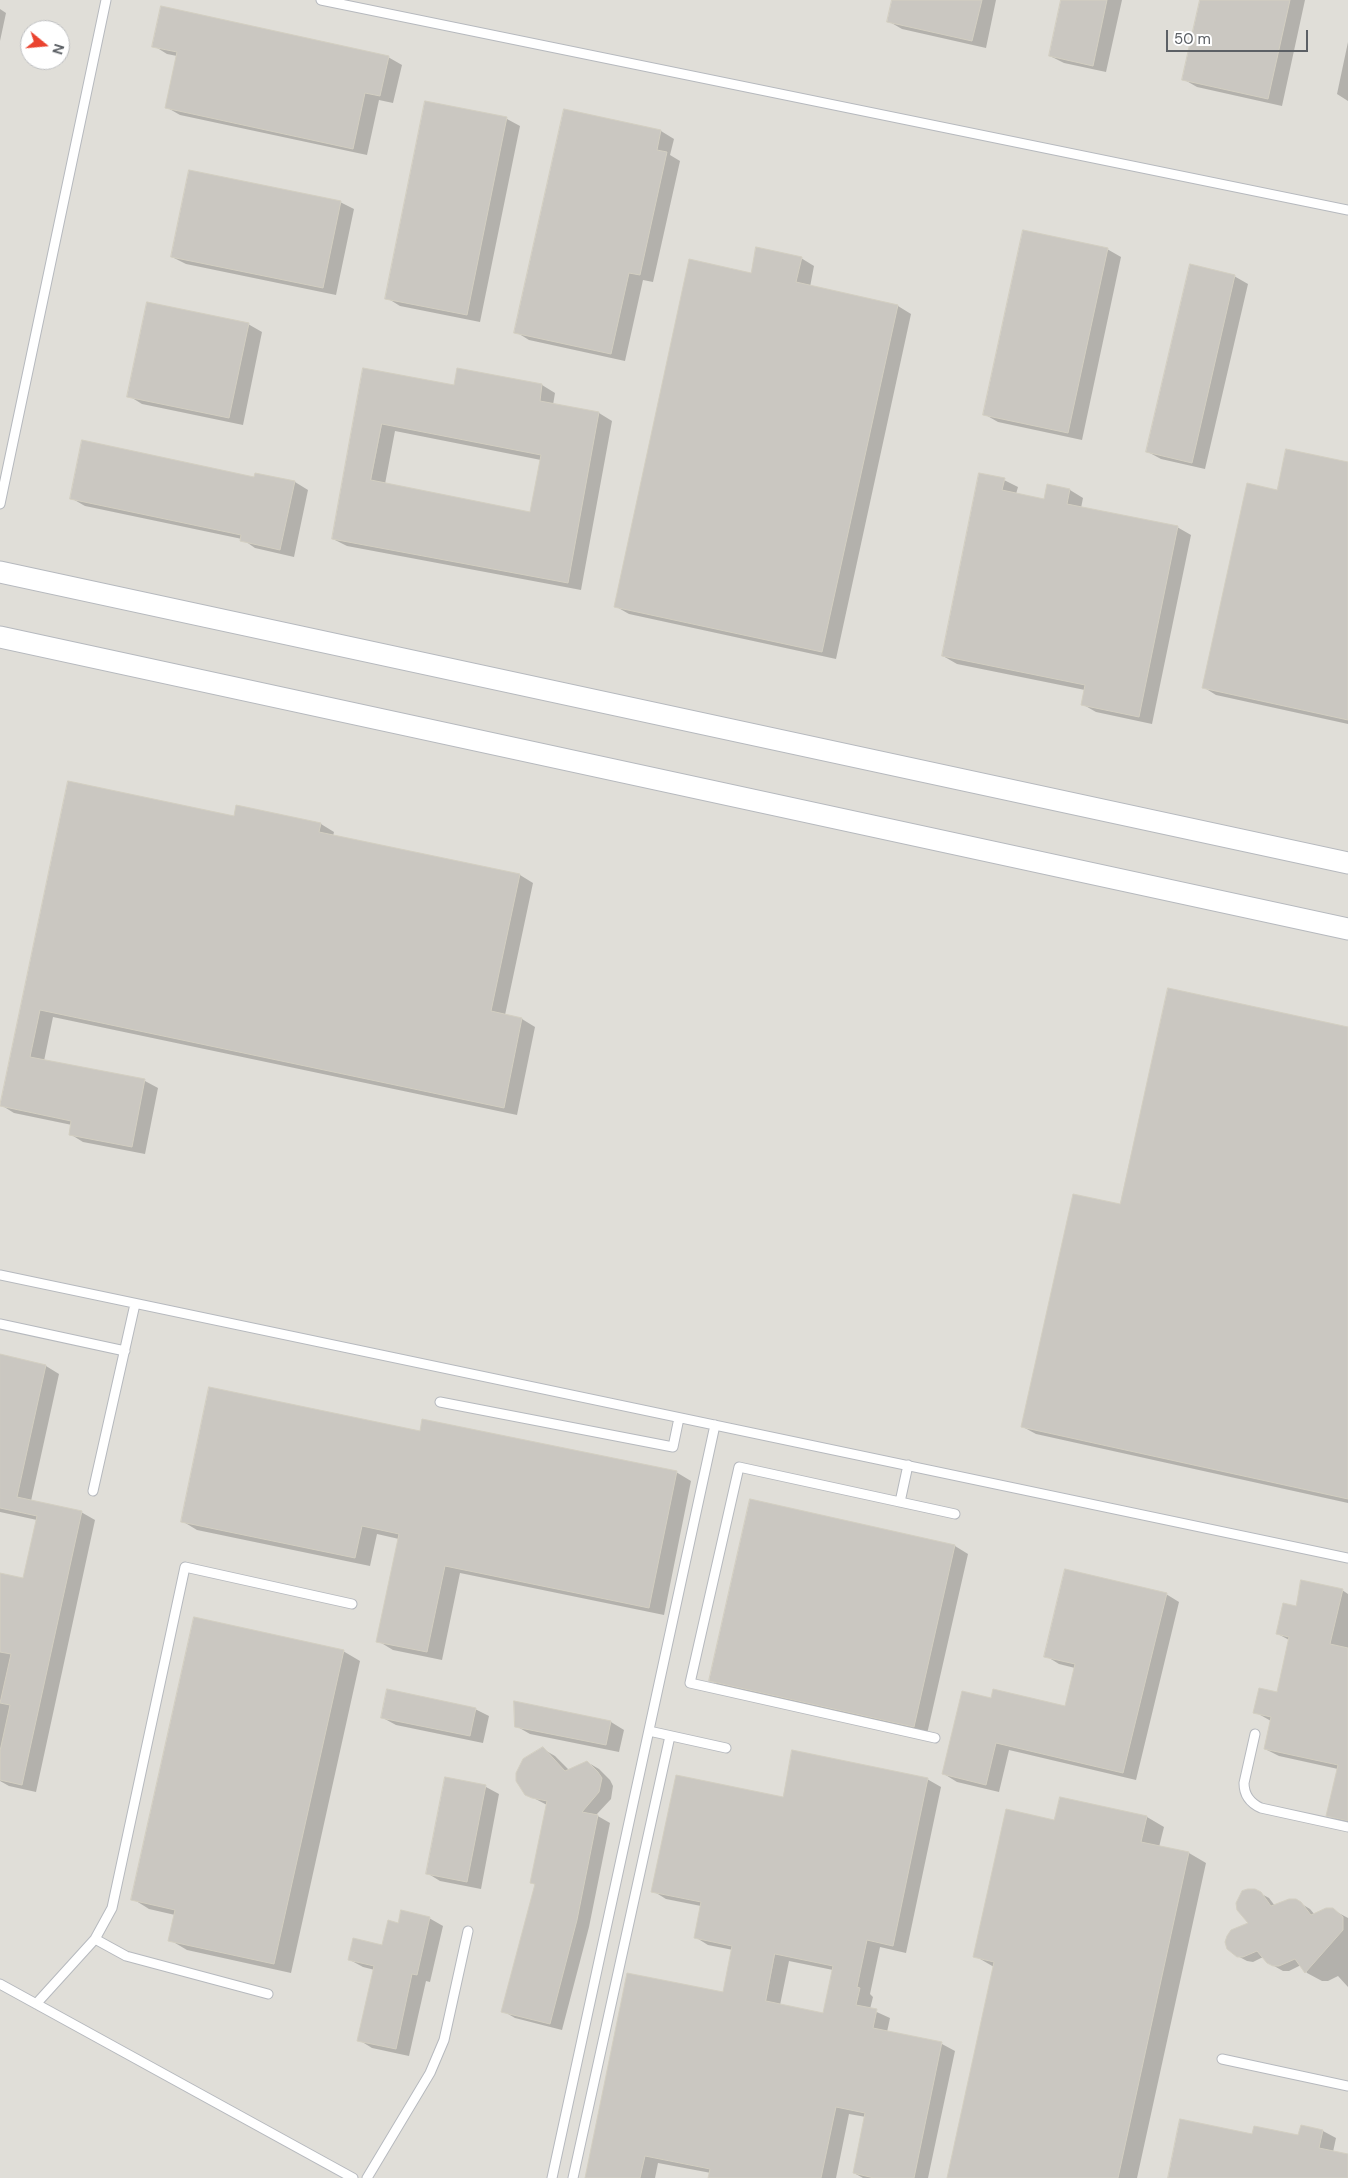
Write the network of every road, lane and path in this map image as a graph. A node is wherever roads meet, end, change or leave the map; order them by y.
1 (106, 0) edge
2 (321, 0) edge
3 (1348, 210) edge
4 (0, 504) edge
5 (0, 572) edge
6 (0, 637) edge
7 (1348, 863) edge
8 (1348, 929) edge
9 (0, 1275) edge
10 (135, 1304) junction
11 (0, 1324) edge
12 (125, 1350) junction
13 (440, 1402) dead end
14 (679, 1418) junction
15 (714, 1425) junction
16 (908, 1466) junction
17 (93, 1491) dead end
18 (900, 1502) junction
19 (955, 1514) dead end
20 (1348, 1558) edge
21 (352, 1604) dead end
22 (649, 1731) junction
23 (1255, 1734) dead end
24 (670, 1736) junction
25 (935, 1738) dead end
26 (726, 1748) dead end
27 (1348, 1827) edge
28 (468, 1931) dead end
29 (95, 1939) junction
30 (0, 1984) edge
31 (268, 1994) dead end
32 (36, 2004) junction
33 (1222, 2059) dead end
34 (1348, 2086) edge
35 (354, 2178) edge
36 (368, 2178) edge
37 (552, 2178) edge
38 (573, 2178) edge

1 - 4 lane
2 - 3 lane
5 - 7 street
6 - 8 street
9 - 10 lane
10 - 12 lane
10 - 14 lane
11 - 12 lane
12 - 17 lane
13 - 14 lane
14 - 15 lane
15 - 16 lane
15 - 22 lane
16 - 18 lane
16 - 20 lane
18 - 19 lane
18 - 25 lane
21 - 29 lane
22 - 24 lane
22 - 37 lane
23 - 27 lane
24 - 26 lane
24 - 38 lane
28 - 36 lane
29 - 31 lane
29 - 32 lane
30 - 32 lane
32 - 35 lane
33 - 34 lane

